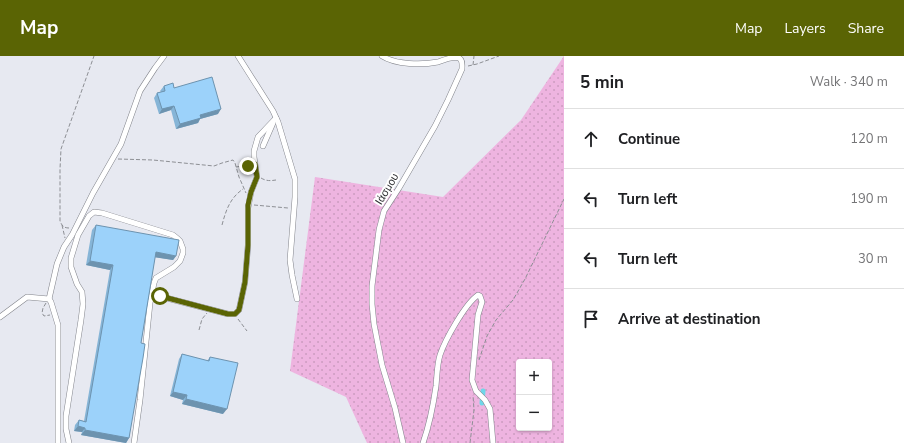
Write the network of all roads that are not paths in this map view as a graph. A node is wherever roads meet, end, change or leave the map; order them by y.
1 (164, 56) edge
2 (238, 56) edge
3 (382, 56) edge
4 (275, 119) junction
5 (263, 146) dead end
6 (160, 296) dead end
7 (49, 299) junction
8 (298, 299) dead end
9 (0, 317) edge
10 (58, 442) edge
11 (68, 442) edge
12 (134, 443) edge
13 (402, 443) edge
14 (423, 443) edge
15 (493, 443) edge

1 - 7 street
2 - 4 street
3 - 13 street, Ιάσμου
4 - 5 street
4 - 6 street
4 - 8 street
7 - 9 street
7 - 10 street
10 - 11 street
11 - 12 street
14 - 15 street

